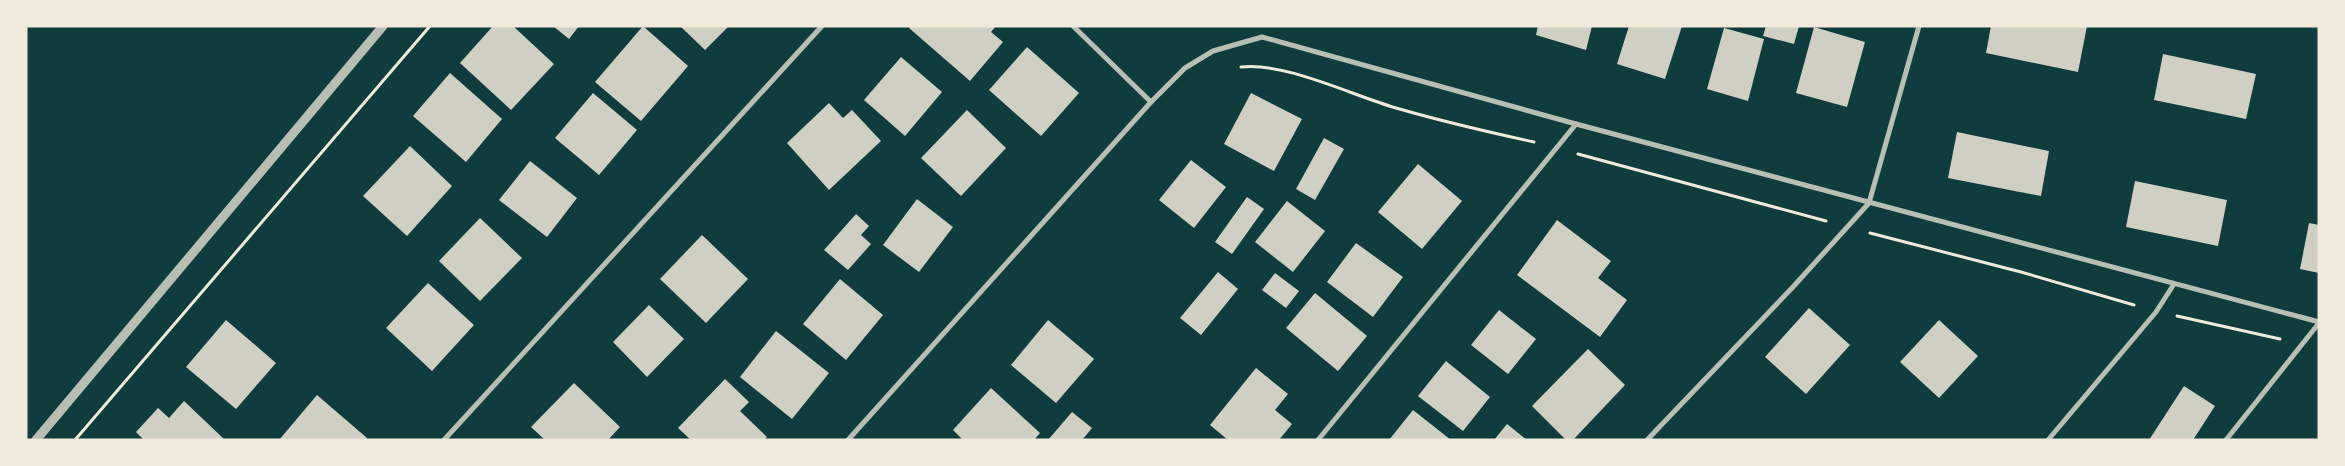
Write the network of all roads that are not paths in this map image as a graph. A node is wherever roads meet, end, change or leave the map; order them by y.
1 (383, 26) edge
2 (822, 26) edge
3 (1073, 26) edge
4 (1919, 26) edge
5 (1151, 102) junction
6 (1576, 124) junction
7 (1869, 203) junction
8 (2174, 284) junction
9 (2319, 322) edge
10 (36, 440) edge
11 (444, 440) edge
12 (848, 440) edge
13 (1318, 440) edge
14 (1647, 440) edge
15 (2048, 440) edge
16 (2226, 440) edge

1 - 10 street
2 - 11 street
3 - 5 street
4 - 7 street
5 - 6 street
5 - 12 street
6 - 7 street
6 - 13 street
7 - 8 street
7 - 14 street
8 - 9 street
8 - 15 street
9 - 16 street

